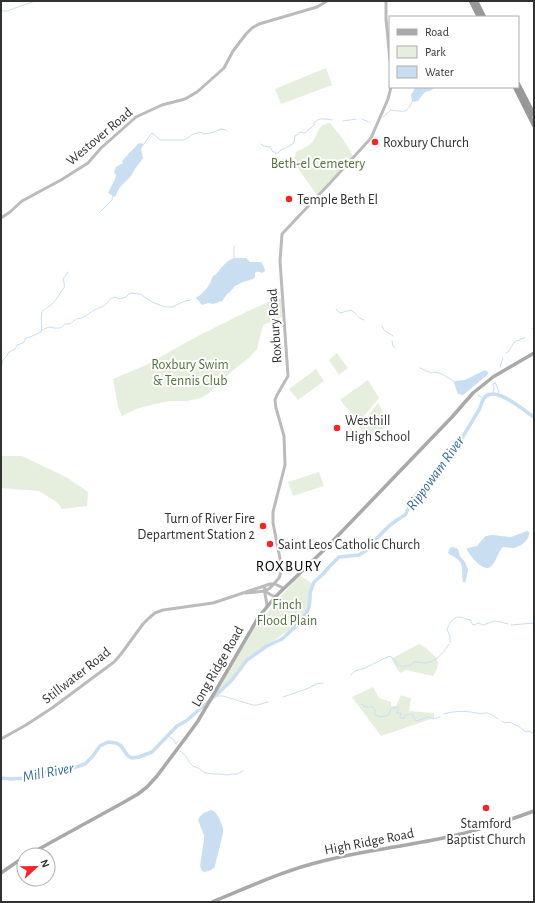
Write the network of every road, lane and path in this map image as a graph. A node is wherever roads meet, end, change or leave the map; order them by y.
1 (327, 1) edge
2 (386, 1) edge
3 (471, 1) edge
4 (476, 1) edge
5 (478, 16) edge
6 (484, 16) edge
7 (389, 50) edge
8 (519, 86) edge
9 (391, 88) edge
10 (516, 88) edge
11 (534, 115) edge
12 (534, 125) edge
13 (1, 218) edge
14 (534, 353) edge
15 (275, 584) junction
16 (265, 586) junction
17 (283, 588) junction
18 (265, 591) junction
19 (246, 592) junction
20 (275, 597) junction
21 (267, 606) junction
22 (1, 739) edge
23 (534, 811) edge
24 (43, 847) edge
25 (16, 863) edge
26 (1, 873) edge
27 (212, 902) edge

1 - 13 street, Westover Road
2 - 7 street
3 - 5 highway
4 - 6 highway
8 - 11 highway
9 - 15 street, Roxbury Road
10 - 12 highway
14 - 17 main road, Long Ridge Road
15 - 16 street, Stillwater Road
15 - 17 street
15 - 18 street
16 - 18 street
16 - 19 street, Stillwater Road
17 - 20 main road, Long Ridge Road
18 - 19 street, Stillwater Road
18 - 20 street
18 - 21 street
19 - 22 street, Stillwater Road
20 - 21 main road, Long Ridge Road
21 - 24 main road, Long Ridge Road
23 - 27 main road, High Ridge Road
25 - 26 main road

